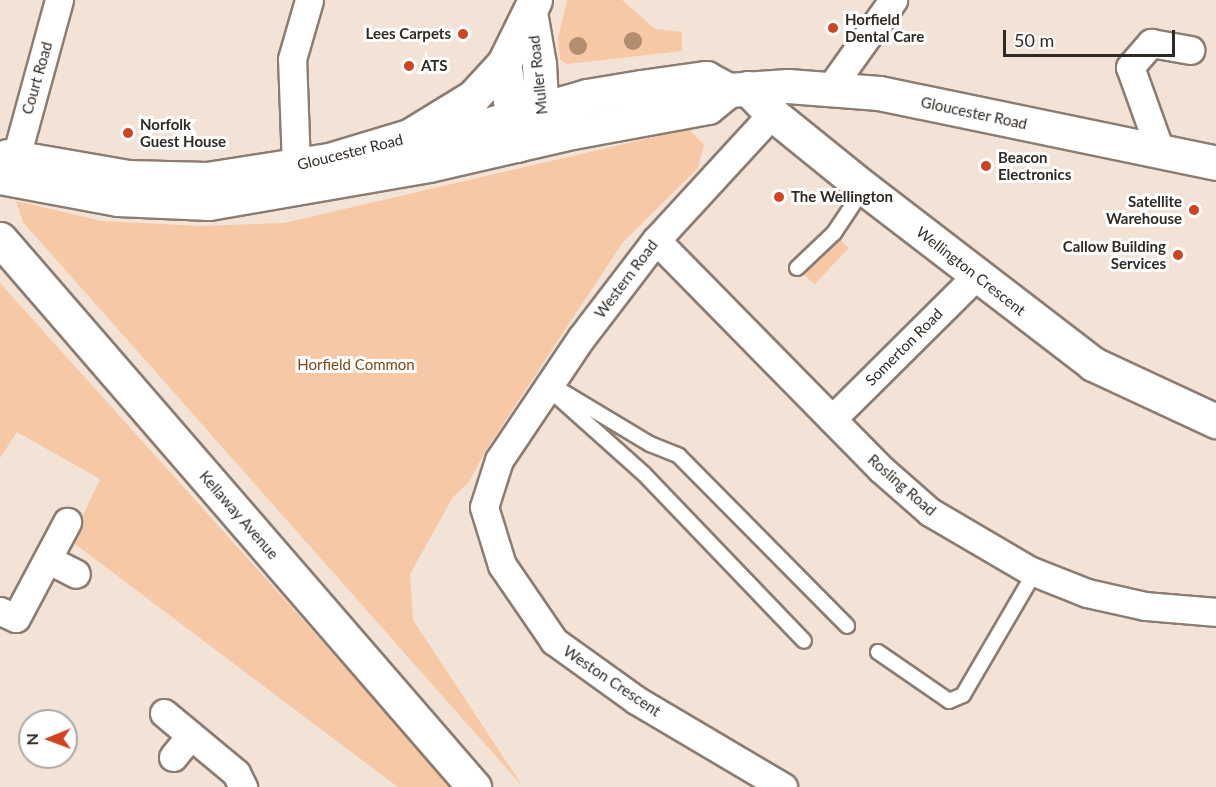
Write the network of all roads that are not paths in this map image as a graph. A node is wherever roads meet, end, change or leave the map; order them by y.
1 (59, 0) edge
2 (309, 0) edge
3 (893, 0) edge
4 (532, 6) edge
5 (1190, 50) dead end
6 (504, 63) junction
7 (831, 87) junction
8 (738, 89) junction
9 (772, 114) junction
10 (528, 127) junction
11 (408, 136) junction
12 (1161, 153) junction
13 (9, 156) edge
14 (1216, 163) edge
15 (296, 166) junction
16 (864, 188) junction
17 (1, 235) edge
18 (656, 240) junction
19 (797, 268) dead end
20 (976, 276) junction
21 (549, 386) junction
22 (832, 419) junction
23 (1216, 421) edge
24 (499, 460) joint
25 (67, 522) dead end
26 (49, 560) junction
27 (1035, 572) junction
28 (76, 574) dead end
29 (0, 611) edge
30 (1216, 612) edge
31 (848, 626) dead end
32 (804, 641) dead end
33 (878, 652) dead end
34 (164, 713) dead end
35 (190, 735) junction
36 (173, 757) dead end
37 (243, 787) edge
38 (474, 787) edge
39 (783, 787) edge

1 - 13 street, Court Road
2 - 15 street
3 - 7 street
4 - 6 main road, Muller Road
4 - 10 main road, Muller Road
5 - 12 street
6 - 10 main road, Muller Road
6 - 11 main road
7 - 8 main road, Gloucester Road
7 - 12 main road, Gloucester Road
8 - 9 main road, Wellington Crescent
8 - 10 main road, Gloucester Road
9 - 16 main road, Wellington Crescent
9 - 18 street, Western Road
10 - 11 main road, Gloucester Road
10 - 13 main road, Gloucester Road
11 - 15 main road, Gloucester Road
12 - 14 main road, Gloucester Road
13 - 15 main road, Gloucester Road
16 - 19 lane
16 - 20 main road, Wellington Crescent
17 - 38 main road, Kellaway Avenue
18 - 21 street, Western Road
18 - 22 street, Rosling Road
20 - 22 street, Somerton Road
20 - 23 main road, Wellington Crescent
21 - 24 street, Western Road
21 - 31 lane
21 - 32 lane
22 - 27 street, Rosling Road
24 - 39 street, Weston Crescent
25 - 26 street
26 - 28 street
26 - 29 street
27 - 30 street, Rosling Road
27 - 33 lane
34 - 35 street
35 - 36 street
35 - 37 street

